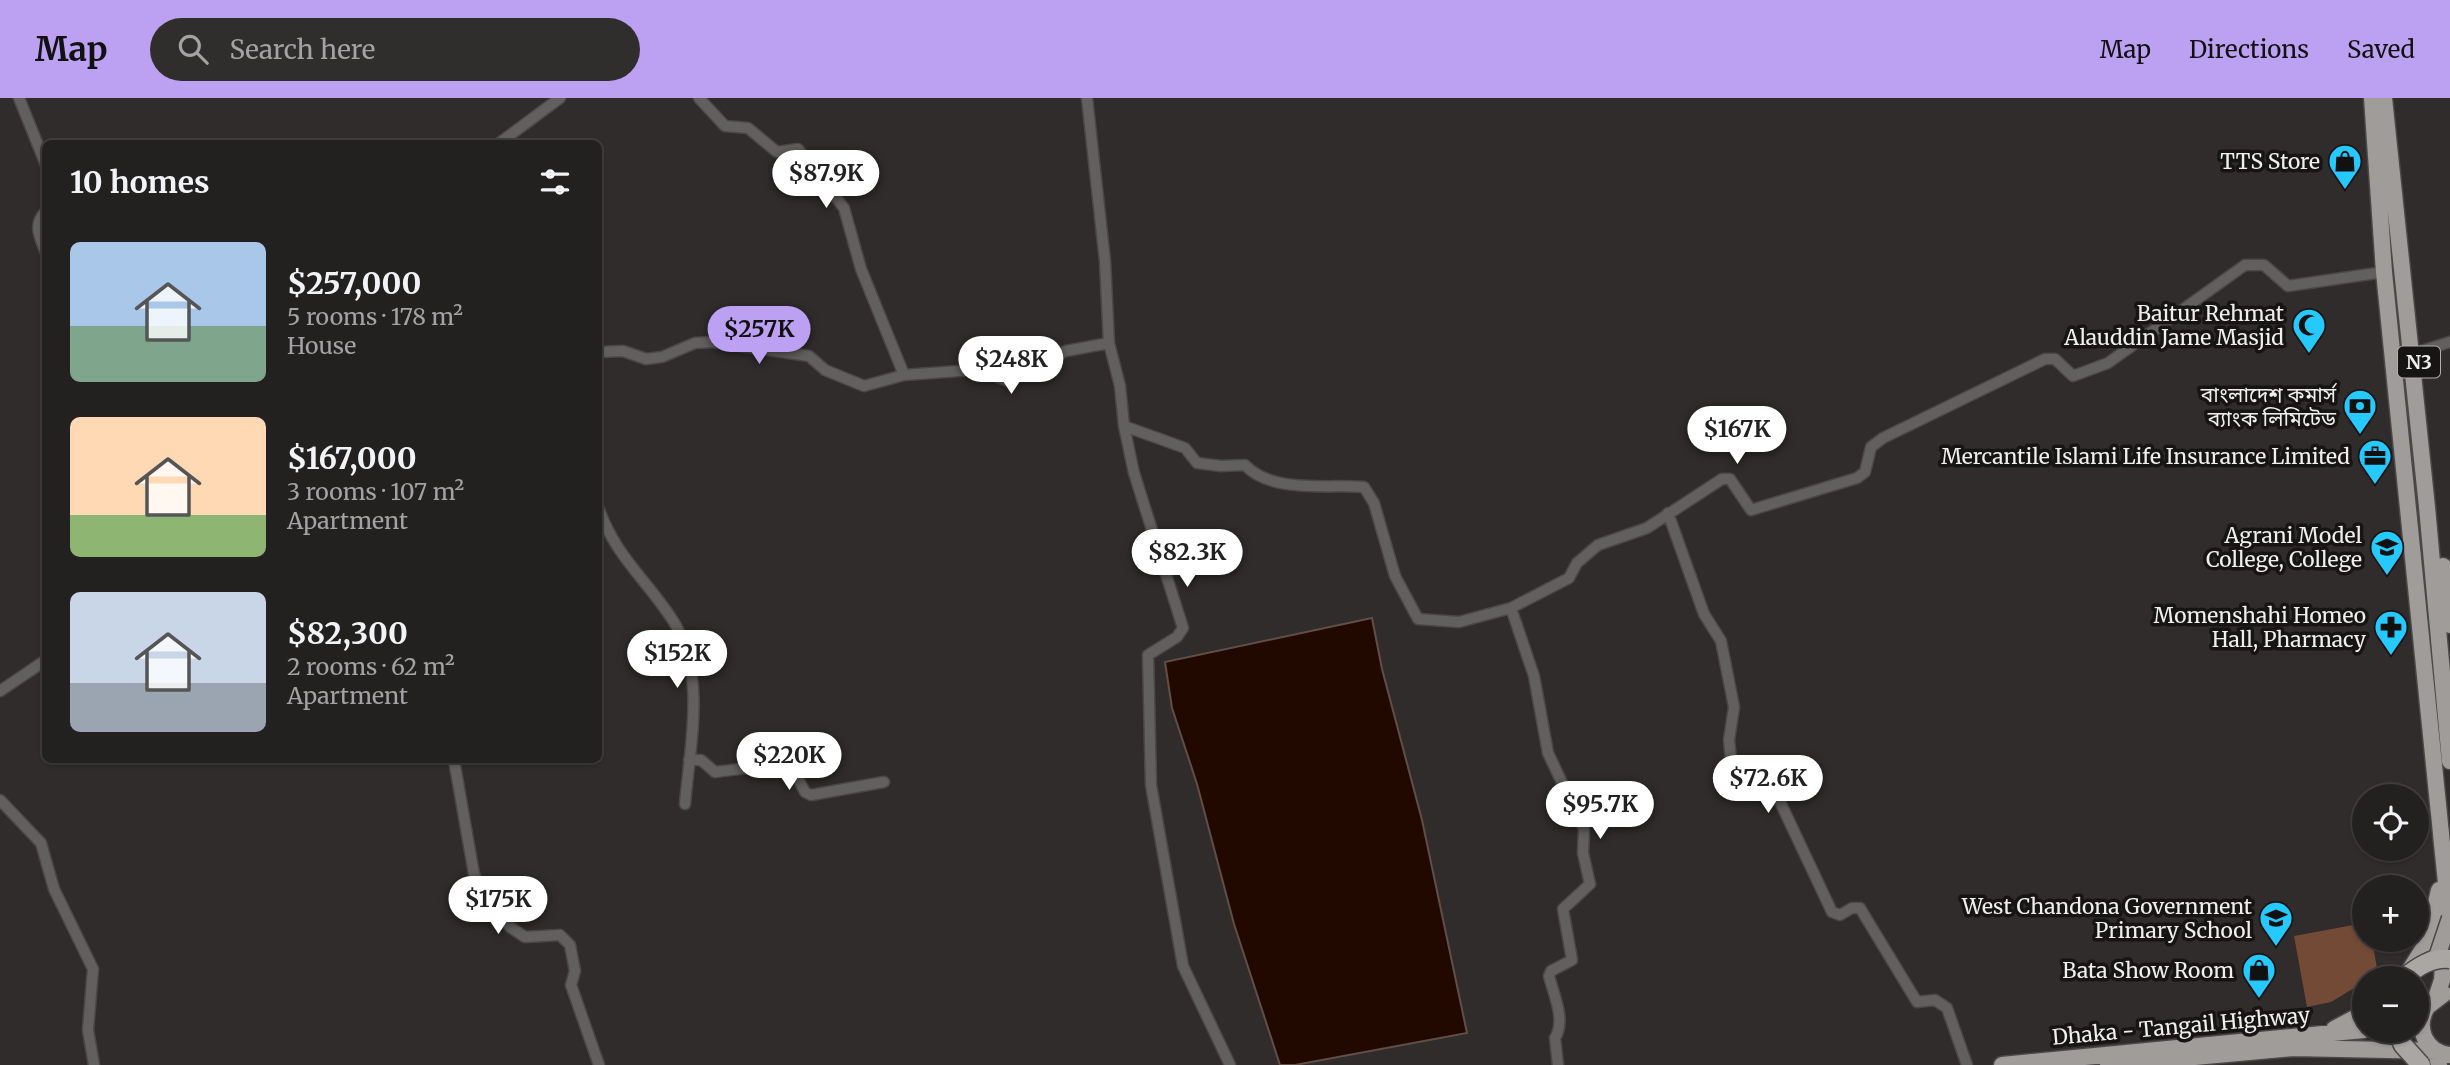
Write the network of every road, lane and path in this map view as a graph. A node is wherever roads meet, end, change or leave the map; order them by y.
1 (19, 98) edge
2 (560, 98) edge
3 (699, 98) edge
4 (1087, 98) edge
5 (2372, 98) edge
6 (2384, 98) edge
7 (2390, 98) edge
8 (503, 140) edge
9 (42, 155) edge
10 (42, 215) edge
11 (42, 242) edge
12 (2384, 272) junction
13 (1109, 342) junction
14 (2450, 342) edge
15 (602, 352) edge
16 (2418, 352) junction
17 (904, 375) junction
18 (1124, 426) junction
19 (1668, 513) junction
20 (602, 518) edge
21 (1511, 608) junction
22 (2450, 625) edge
23 (42, 663) edge
24 (0, 691) edge
25 (689, 760) junction
26 (2450, 761) edge
27 (455, 763) edge
28 (884, 782) dead end
29 (0, 800) edge
30 (685, 804) dead end
31 (2444, 848) junction
32 (2450, 918) edge
33 (2450, 959) edge
34 (2423, 964) junction
35 (2412, 966) edge
36 (2420, 966) edge
37 (2443, 996) edge
38 (2429, 1007) edge
39 (2352, 1019) edge
40 (2352, 1031) edge
41 (2326, 1033) junction
42 (2402, 1043) edge
43 (2429, 1043) edge
44 (2442, 1057) edge
45 (94, 1065) edge
46 (599, 1065) edge
47 (1230, 1065) edge
48 (1558, 1065) edge
49 (1967, 1065) edge
50 (2003, 1065) edge
51 (2108, 1065) edge
52 (2421, 1065) edge

1 - 9 street
2 - 8 street
3 - 17 street
4 - 13 street
5 - 12 highway, N3
6 - 26 highway
7 - 16 highway, N3
10 - 11 street
12 - 19 street
12 - 31 highway, N3
13 - 17 street
13 - 18 street
14 - 16 street
15 - 17 street
16 - 22 highway, N3
18 - 21 street
18 - 47 street
19 - 21 street
19 - 49 street
20 - 25 street
21 - 48 street
23 - 24 street
25 - 28 street
25 - 30 street
27 - 46 street
29 - 45 street
31 - 35 highway, N3
31 - 37 highway, N3
32 - 34 highway, bridge
33 - 34 highway, bridge
34 - 36 highway, bridge
37 - 38 highway, N3
39 - 41 highway
40 - 41 highway, Dhaka - Tangail Highway
41 - 50 highway, Dhaka - Tangail Highway
42 - 52 highway, bridge
43 - 44 highway, N3
44 - 51 highway, Dhaka - Tangail Highway

